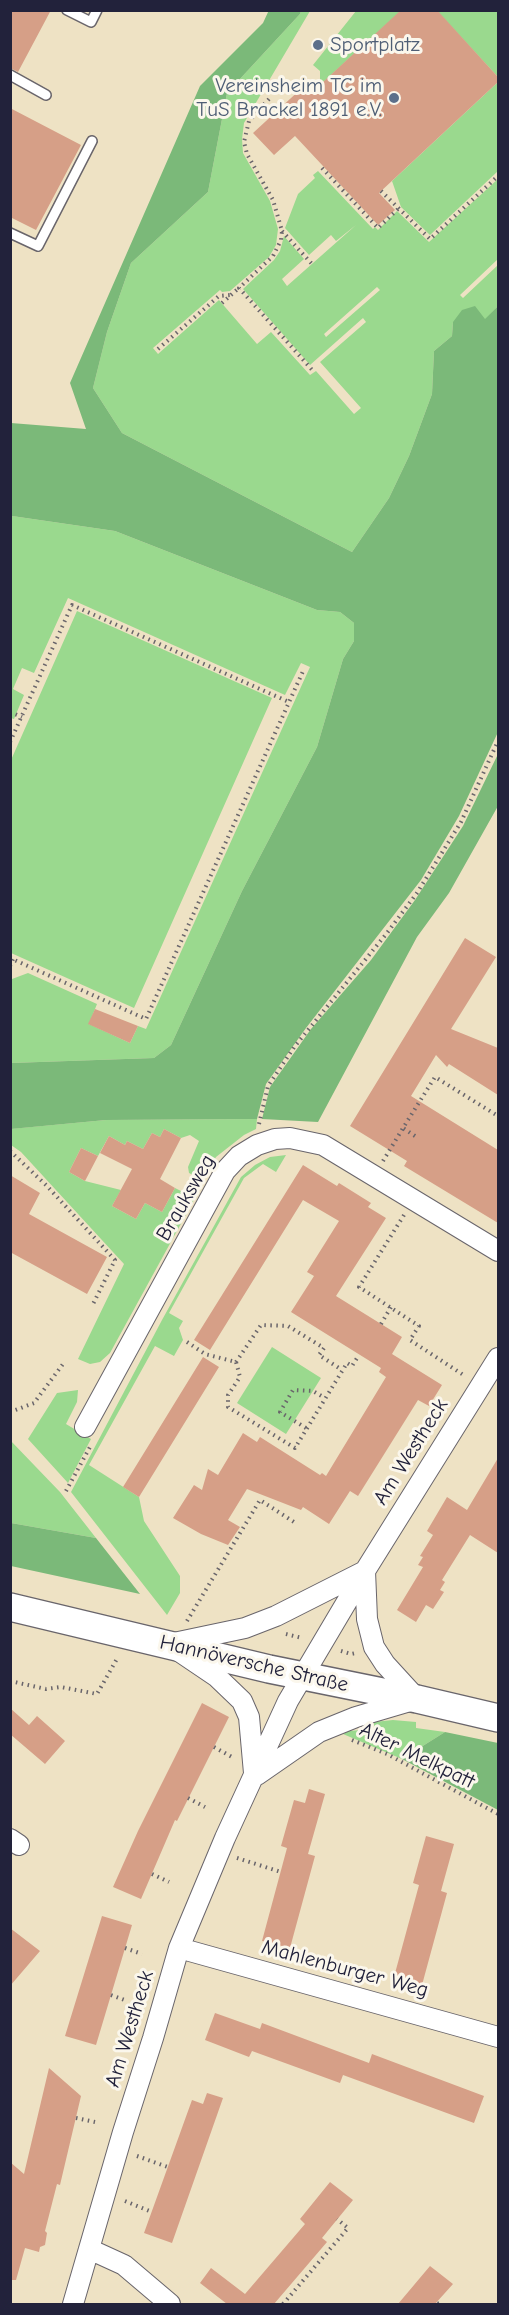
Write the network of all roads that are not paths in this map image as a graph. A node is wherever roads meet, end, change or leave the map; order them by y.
1 (67, 10) edge
2 (97, 10) edge
3 (10, 75) edge
4 (46, 95) dead end
5 (92, 141) dead end
6 (10, 233) edge
7 (498, 1251) edge
8 (498, 1358) edge
9 (85, 1427) road end
10 (365, 1571) junction
11 (10, 1607) edge
12 (168, 1644) junction
13 (303, 1676) junction
14 (417, 1699) junction
15 (498, 1718) edge
16 (254, 1776) junction
17 (179, 1948) junction
18 (498, 2037) edge
19 (89, 2249) junction
20 (73, 2304) edge
21 (170, 2304) edge

1 - 2 lane
3 - 4 lane
5 - 6 lane
7 - 9 street, Brauksweg
8 - 10 street, Am Westheck
10 - 12 street
10 - 13 street, Am Westheck
10 - 14 street
11 - 12 main road, Hannöversche Straße
12 - 13 main road, Hannöversche Straße
12 - 16 street, Am Westheck
13 - 14 main road, Hannöversche Straße
13 - 16 street, Am Westheck
14 - 15 main road, Hannöversche Straße
14 - 16 street
16 - 17 street, Am Westheck
17 - 18 street, Mahlenburger Weg
17 - 19 street, Am Westheck
19 - 20 street, Am Westheck
19 - 21 street

